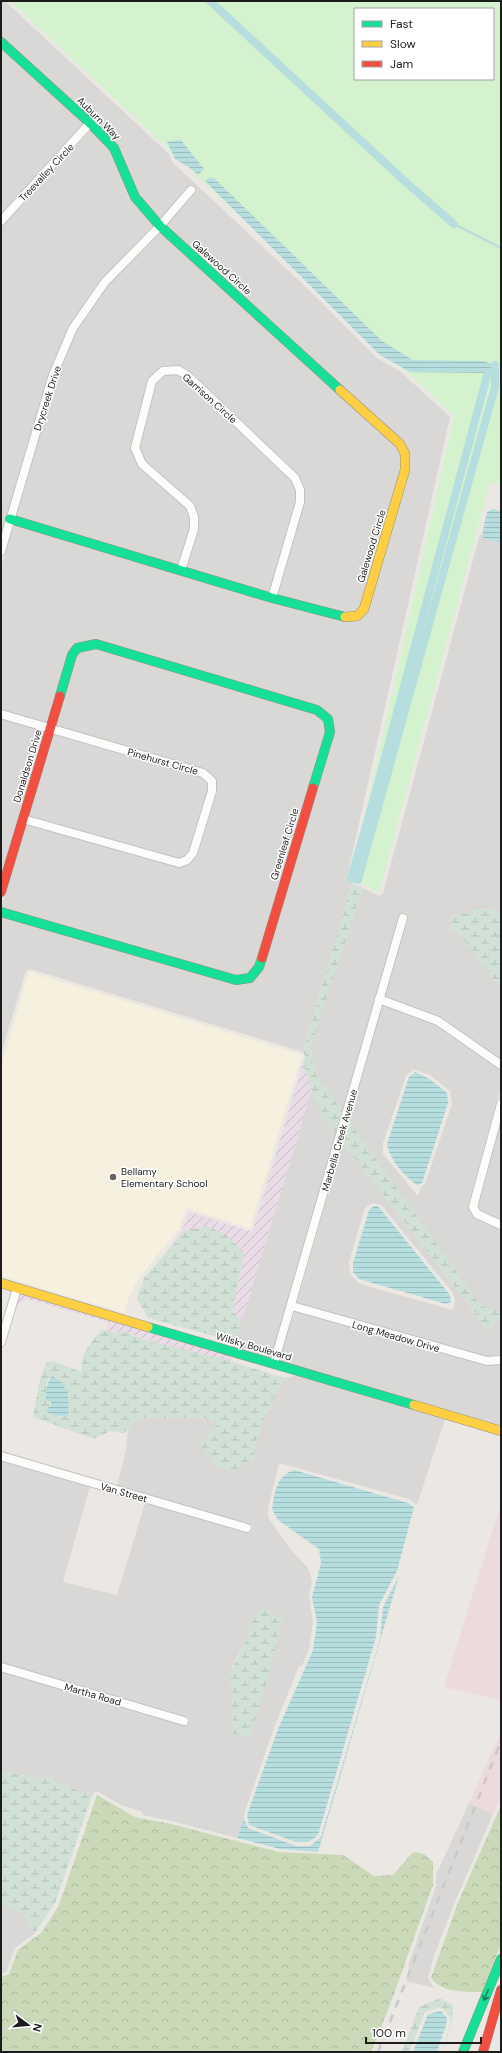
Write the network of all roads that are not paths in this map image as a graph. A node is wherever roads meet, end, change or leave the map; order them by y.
1 (1, 42) edge
2 (90, 124) junction
3 (191, 190) dead end
4 (1, 221) edge
5 (160, 226) junction
6 (10, 519) junction
7 (1, 551) edge
8 (181, 570) junction
9 (272, 598) junction
10 (77, 648) joint
11 (1, 714) edge
12 (50, 728) junction
13 (23, 819) junction
14 (1, 892) edge
15 (1, 912) edge
16 (403, 918) dead end
17 (379, 999) junction
18 (501, 1065) edge
19 (501, 1104) edge
20 (501, 1225) edge
21 (1, 1283) edge
22 (17, 1288) junction
23 (292, 1306) junction
24 (1, 1342) edge
25 (501, 1360) edge
26 (274, 1363) junction
27 (501, 1430) edge
28 (1, 1456) edge
29 (248, 1528) dead end
30 (1, 1667) edge
31 (184, 1721) dead end
32 (501, 1959) edge
33 (501, 1990) edge
34 (463, 2052) edge
35 (483, 2052) edge

1 - 2 main road, Auburn Way
2 - 4 street, Treevalley Circle
2 - 5 main road, Auburn Way
3 - 5 street, Drycreek Drive
5 - 6 street, Drycreek Drive
5 - 9 main road, Galewood Circle
6 - 7 street, Drycreek Drive
6 - 8 main road, Galewood Circle
8 - 9 main road, Galewood Circle
8 - 9 street, Garrison Circle
10 - 12 main road, Donaldson Drive
10 - 15 main road, Greenleaf Circle
11 - 12 street
12 - 13 main road, Donaldson Drive
12 - 13 street, Pinehurst Circle
13 - 14 main road, Donaldson Drive
16 - 17 street, Marbella Creek Avenue
17 - 18 street
17 - 23 street, Marbella Creek Avenue
19 - 20 street
21 - 22 main road, Wilsky Boulevard
22 - 24 street
22 - 26 main road, Wilsky Boulevard
23 - 25 street, Long Meadow Drive
23 - 26 street, Marbella Creek Avenue
26 - 27 main road, Wilsky Boulevard
28 - 29 street, Van Street
30 - 31 street, Martha Road
32 -> 34 main road
33 - 35 main road

